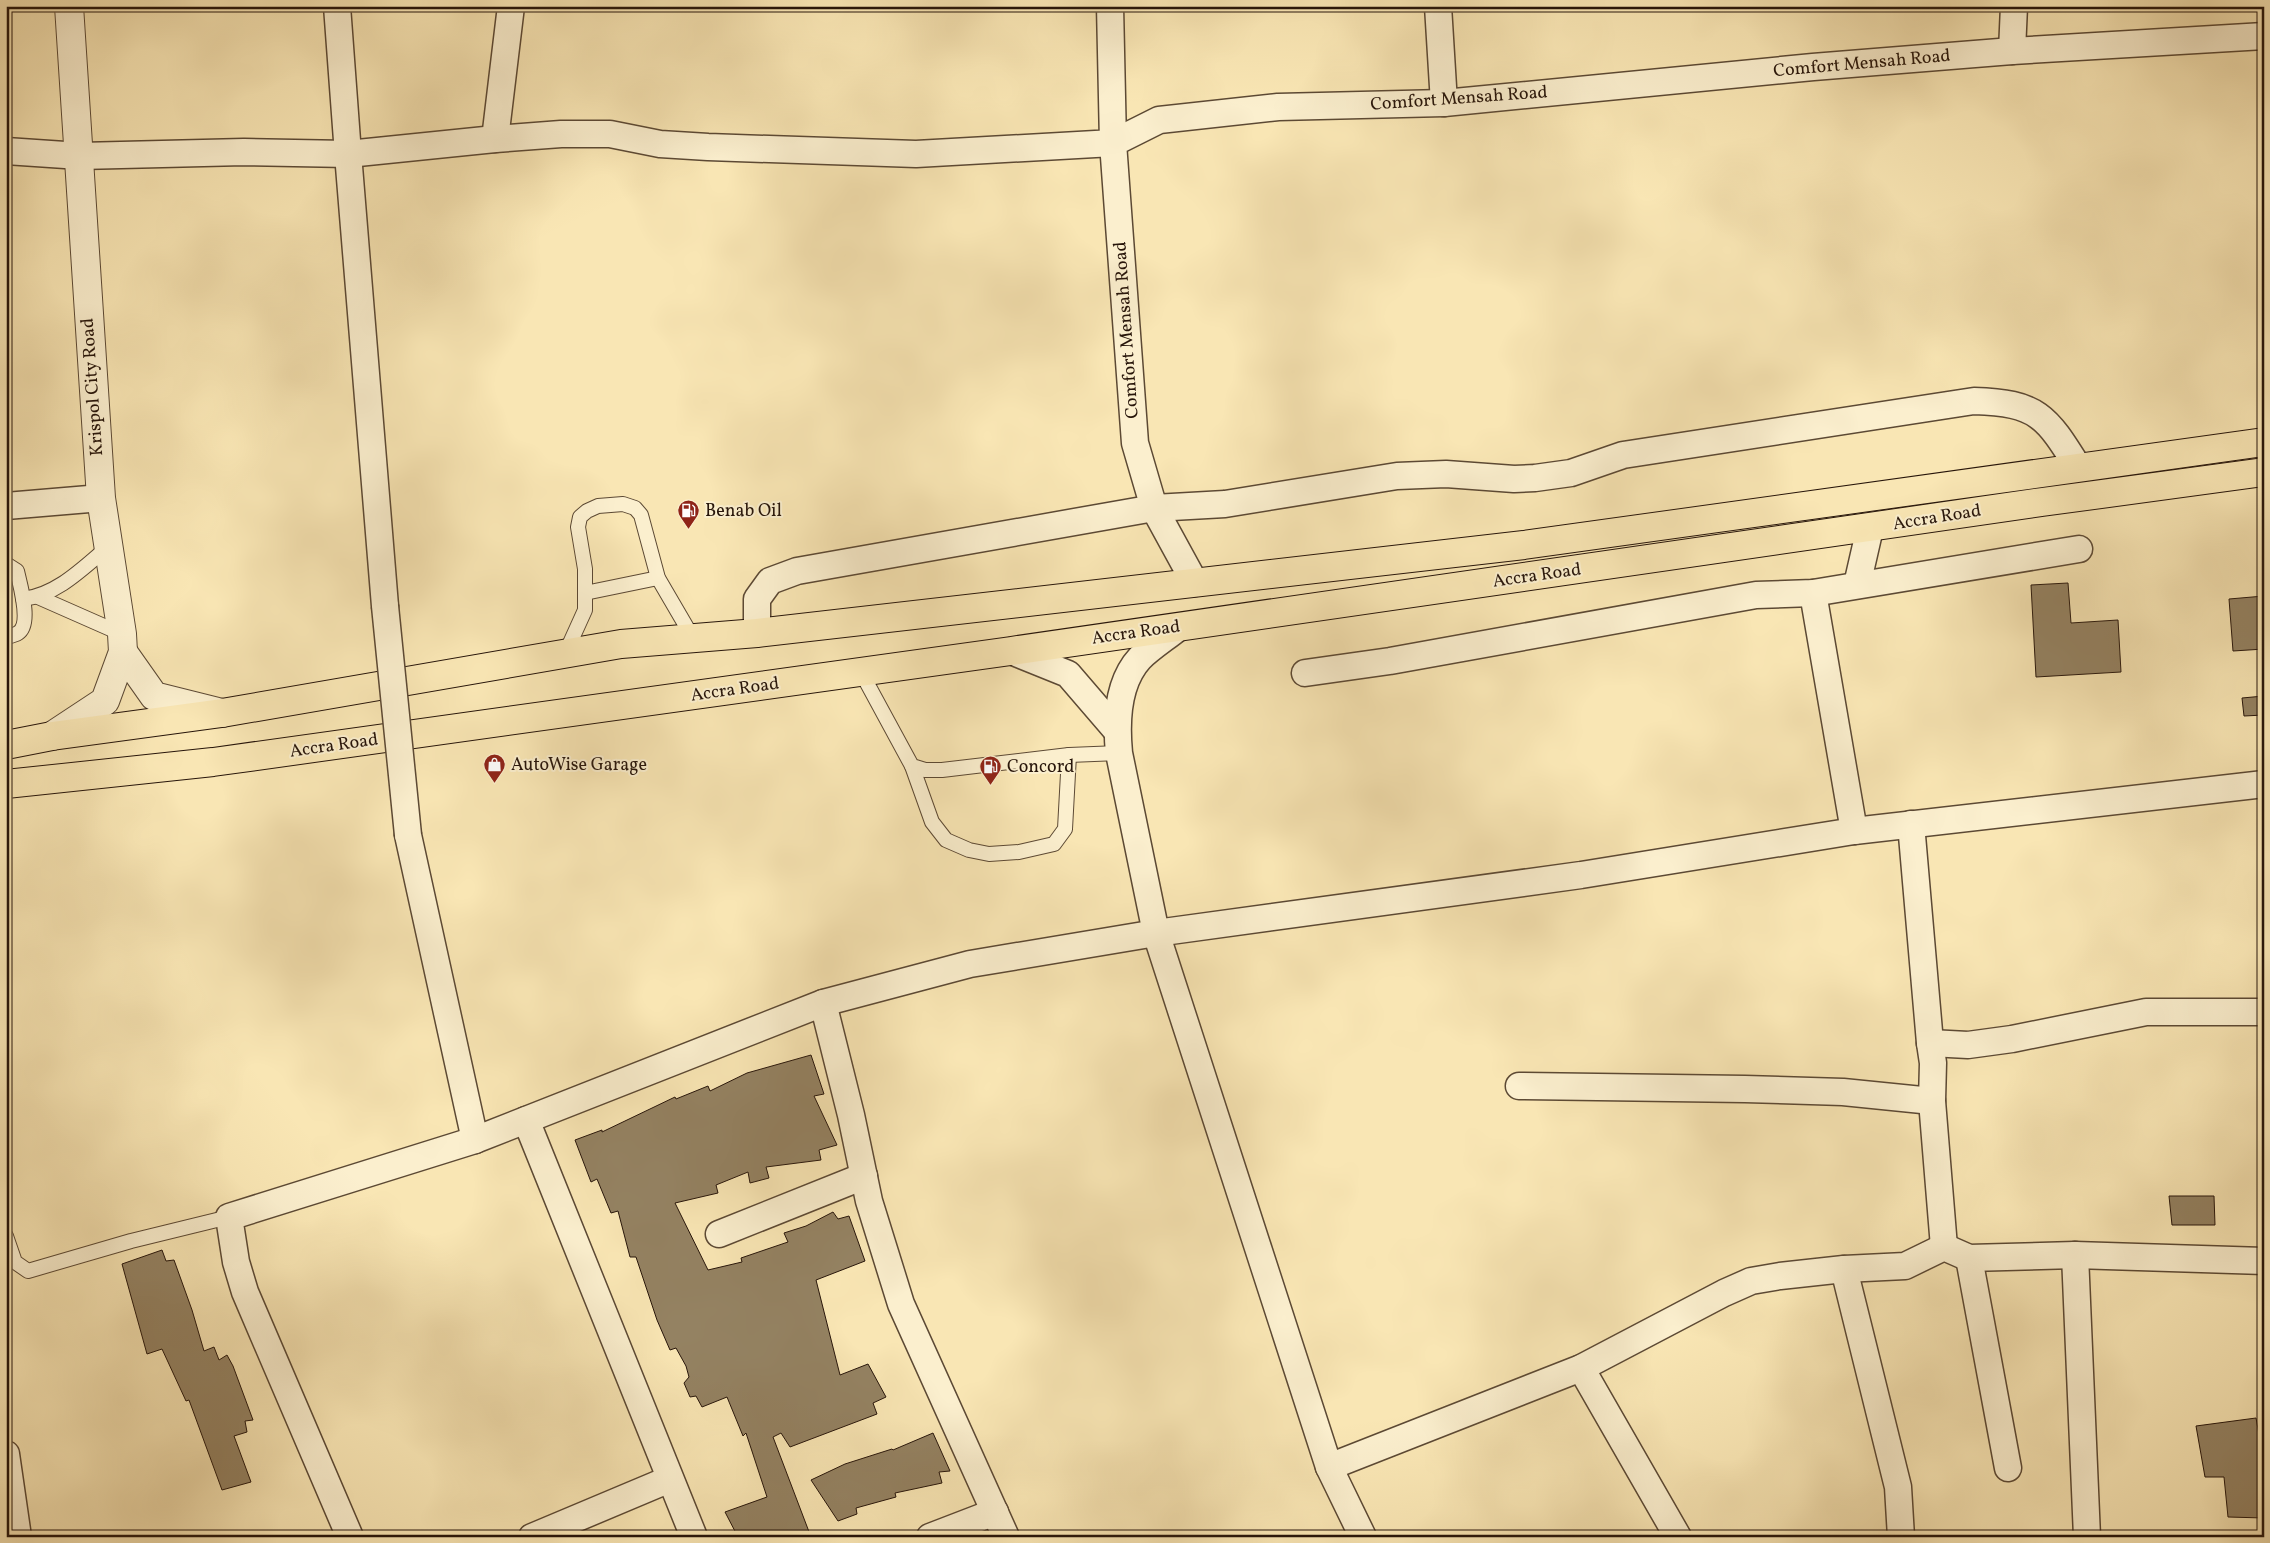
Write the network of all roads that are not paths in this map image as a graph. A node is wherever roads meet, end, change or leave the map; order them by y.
1 (69, 6) edge
2 (338, 6) edge
3 (511, 6) edge
4 (1110, 6) edge
5 (1438, 6) edge
6 (2014, 6) edge
7 (2264, 36) edge
8 (2012, 51) junction
9 (1444, 103) junction
10 (495, 139) junction
11 (1113, 143) junction
12 (6, 151) edge
13 (348, 154) junction
14 (80, 156) junction
15 (2264, 442) edge
16 (2078, 467) junction
17 (2264, 472) edge
18 (102, 498) junction
19 (6, 506) edge
20 (1154, 508) junction
21 (1870, 528) junction
22 (108, 547) junction
23 (2079, 548) dead end
24 (6, 564) edge
25 (658, 578) junction
26 (1195, 583) junction
27 (1857, 585) junction
28 (585, 593) junction
29 (1814, 593) junction
30 (38, 597) junction
31 (23, 599) junction
32 (1179, 627) junction
33 (757, 633) junction
34 (6, 636) edge
35 (692, 638) junction
36 (122, 643) junction
37 (1011, 651) junction
38 (566, 652) junction
39 (860, 672) junction
40 (1305, 674) dead end
41 (222, 713) junction
42 (52, 736) junction
43 (1118, 742) junction
44 (6, 745) edge
45 (1069, 755) junction
46 (912, 766) junction
47 (6, 784) edge
48 (2264, 784) edge
49 (1911, 824) junction
50 (1854, 831) junction
51 (1156, 933) junction
52 (823, 1003) junction
53 (2264, 1012) edge
54 (1930, 1043) junction
55 (1518, 1086) dead end
56 (1932, 1101) junction
57 (526, 1120) junction
58 (474, 1140) junction
59 (864, 1176) junction
60 (229, 1217) junction
61 (719, 1234) dead end
62 (6, 1236) edge
63 (1944, 1247) junction
64 (2075, 1254) junction
65 (1969, 1258) junction
66 (2264, 1261) edge
67 (1844, 1269) junction
68 (1581, 1368) junction
69 (6, 1454) edge
70 (1329, 1467) junction
71 (2008, 1468) dead end
72 (670, 1479) junction
73 (995, 1512) junction
74 (18, 1537) edge
75 (350, 1537) edge
76 (532, 1537) edge
77 (694, 1537) edge
78 (930, 1537) edge
79 (1006, 1537) edge
80 (1363, 1537) edge
81 (1678, 1537) edge
82 (1901, 1537) edge
83 (2087, 1537) edge

1 - 14 street, Krispol City Road
2 - 13 street
3 - 10 street
4 - 11 street
5 - 9 street
6 - 8 street
7 - 8 street, Comfort Mensah Road
8 - 9 street, Comfort Mensah Road
9 - 11 street, Comfort Mensah Road
10 - 11 street
10 - 13 street
11 - 20 street, Comfort Mensah Road
12 - 14 street
13 - 14 street
13 - 58 street, bridge
14 - 18 street, Krispol City Road
15 - 16 highway, Accra Road
16 - 20 street
16 - 26 highway, Accra Road
17 - 21 highway, Accra Road
18 - 19 street
18 - 22 street, Krispol City Road
20 - 26 street, Comfort Mensah Road
20 - 33 street
21 - 27 street
21 - 32 highway, Accra Road
22 - 30 lane
22 - 36 street, Krispol City Road
23 - 27 street
24 - 31 lane
25 - 28 lane
25 - 28 lane
25 - 35 lane
26 - 33 highway, Accra Road
27 - 29 street
28 - 38 lane
29 - 40 street
29 - 50 street
30 - 31 lane
30 - 36 lane
31 - 34 lane
32 - 37 highway, Accra Road
32 - 43 street
33 - 35 highway, Accra Road
35 - 38 highway, Accra Road
36 - 41 street
36 - 42 street, Krispol City Road
37 - 39 highway, Accra Road
37 - 43 street
38 - 41 highway, Accra Road
39 - 46 lane
39 - 47 highway, Accra Road
41 - 42 highway, Accra Road
42 - 44 highway, Accra Road
43 - 45 lane
43 - 51 street
45 - 46 lane
45 - 46 lane
48 - 49 street
49 - 50 street
49 - 54 street
50 - 51 street
51 - 52 street
51 - 70 street
52 - 57 street
52 - 59 street
53 - 54 street
54 - 56 street
55 - 56 street
56 - 63 street
57 - 58 street
57 - 72 street
58 - 60 street
59 - 61 street
59 - 73 street
60 - 62 lane
60 - 75 street
63 - 65 street
63 - 67 street
64 - 65 street
64 - 66 street
64 - 83 street
65 - 71 street
67 - 68 street
67 - 82 street
68 - 70 street
68 - 81 street
69 - 74 street
70 - 80 street
72 - 76 street
72 - 77 street
73 - 78 street
73 - 79 street

